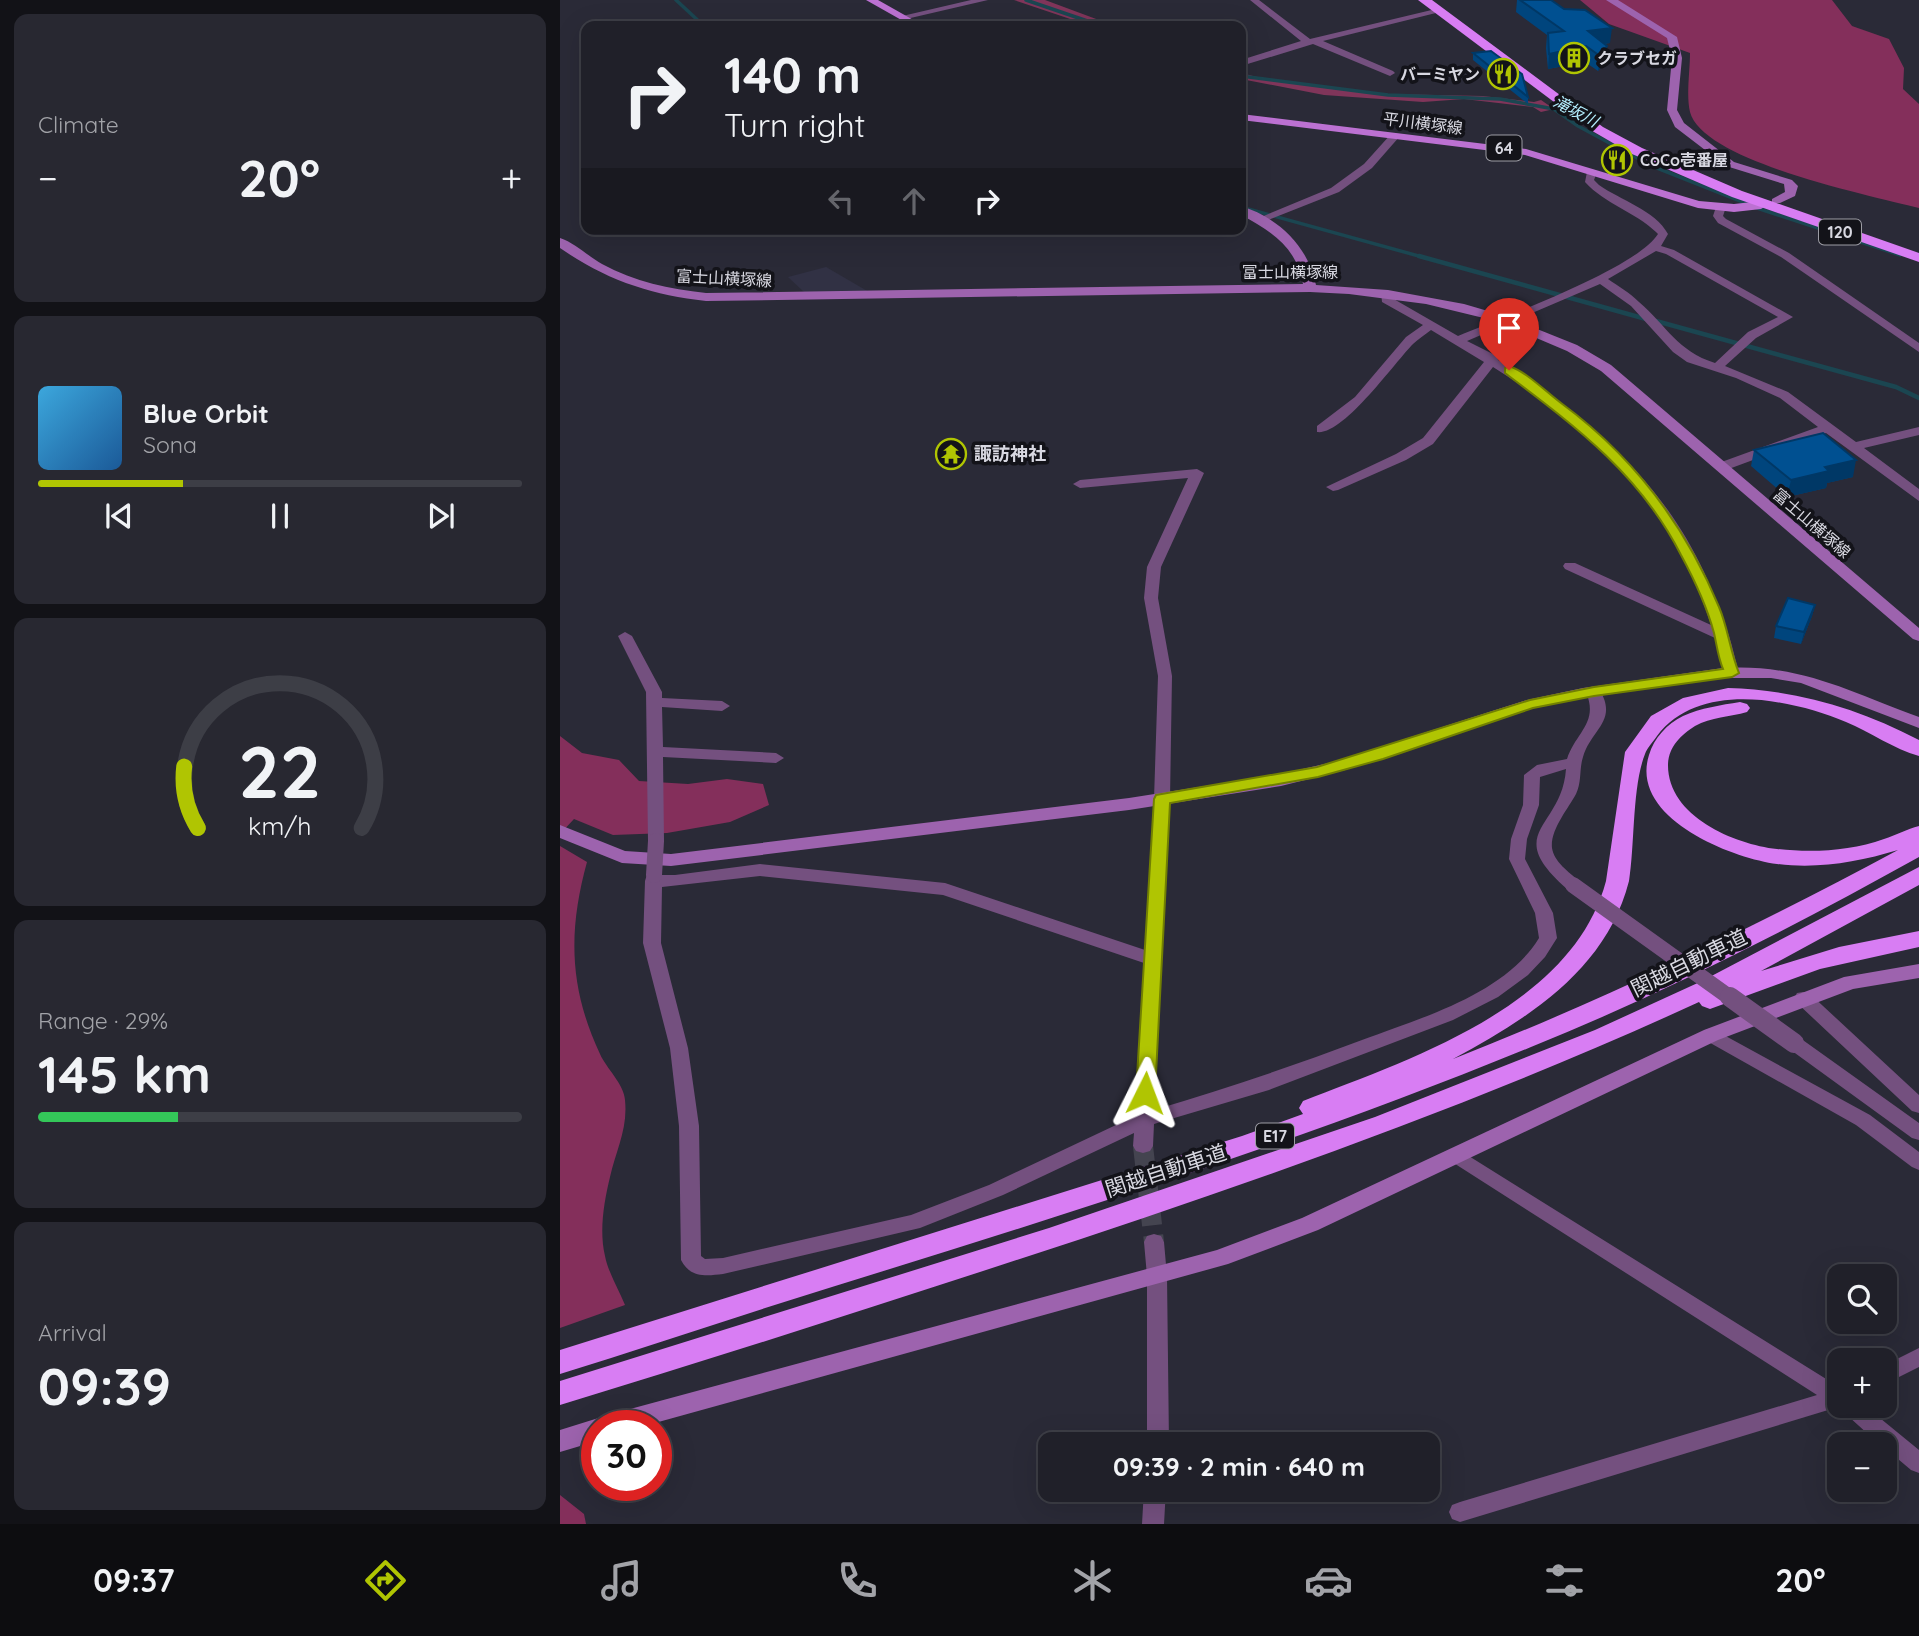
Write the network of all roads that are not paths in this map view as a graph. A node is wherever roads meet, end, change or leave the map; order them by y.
1 (871, 0) edge
2 (984, 0) edge
3 (1254, 0) edge
4 (1424, 0) edge
5 (1611, 0) edge
6 (1440, 11) junction
7 (902, 17) junction
8 (910, 21) edge
9 (1311, 41) junction
10 (1246, 62) edge
11 (1390, 73) dead end
12 (1246, 118) edge
13 (1395, 136) junction
14 (1592, 172) junction
15 (1769, 203) junction
16 (1721, 207) junction
17 (1246, 213) edge
18 (1259, 220) junction
19 (560, 242) edge
20 (1655, 247) junction
21 (1919, 248) edge
22 (1919, 258) edge
23 (1601, 279) junction
24 (1310, 288) junction
25 (1385, 293) junction
26 (1507, 319) junction
27 (1431, 325) junction
28 (1459, 340) junction
29 (1919, 348) edge
30 (1493, 359) junction
31 (1716, 368) junction
32 (1826, 428) junction
33 (1321, 429) dead end
34 (1919, 431) edge
35 (1853, 447) junction
36 (1721, 467) junction
37 (1080, 484) dead end
38 (1333, 487) dead end
39 (1919, 497) edge
40 (1570, 566) dead end
41 (625, 636) dead end
42 (1722, 636) junction
43 (1919, 636) edge
44 (1732, 673) junction
45 (1594, 692) junction
46 (654, 702) junction
47 (722, 706) dead end
48 (1919, 723) edge
49 (1919, 749) edge
50 (656, 752) junction
51 (776, 758) dead end
52 (1573, 764) junction
53 (1919, 764) edge
54 (1162, 799) junction
55 (560, 831) edge
56 (1919, 833) edge
57 (1919, 848) edge
58 (1919, 875) edge
59 (654, 878) junction
60 (1919, 939) edge
61 (1152, 959) junction
62 (1919, 971) edge
63 (1803, 998) junction
64 (1711, 1035) junction
65 (1436, 1105) junction
66 (1919, 1106) edge
67 (1144, 1120) junction
68 (1919, 1133) edge
69 (1143, 1146) tunnel mouth
70 (1456, 1155) junction
71 (1919, 1162) edge
72 (1069, 1203) junction
73 (1154, 1242) tunnel mouth
74 (1157, 1276) junction
75 (1919, 1357) edge
76 (560, 1362) edge
77 (1897, 1369) edge
78 (1827, 1390) edge
79 (560, 1393) edge
80 (1827, 1402) edge
81 (666, 1410) edge
82 (1864, 1418) edge
83 (1158, 1432) edge
84 (581, 1435) edge
85 (560, 1441) edge
86 (1919, 1463) edge
87 (1154, 1502) edge
88 (1460, 1512) dead end
89 (1153, 1524) edge

1 - 7 main road
2 - 7 street
3 - 9 street
4 - 6 highway, 120
5 - 15 main road
6 - 9 street
6 - 15 highway, 120
7 - 8 main road
9 - 10 street
9 - 11 street
12 - 13 main road, 平川横塚線 / 64
13 - 14 main road, 平川横塚線 / 64
13 - 18 street
14 - 16 main road, 平川横塚線 / 64
14 - 20 street
15 - 16 main road, 平川横塚線 / 64
15 - 21 highway, 120
15 - 22 highway, 120
16 - 29 street
17 - 18 main road
18 - 24 main road
19 - 24 main road, 富士山横塚線
20 - 23 street
20 - 31 street
23 - 26 street
23 - 31 street
24 - 25 main road, 富士山横塚線
25 - 26 main road, 富士山横塚線
25 - 27 street
26 - 28 street
26 - 36 main road, 富士山横塚線
27 - 28 street
27 - 33 street
28 - 30 street
30 - 38 street
30 - 42 street
31 - 32 street
32 - 35 street
32 - 36 street
34 - 35 street
35 - 39 street
36 - 43 main road, 富士山横塚線
37 - 54 street
40 - 42 street
41 - 46 street
42 - 44 street
44 - 45 main road
44 - 48 main road
45 - 52 street
45 - 54 main road
46 - 47 street
46 - 50 street
49 - 72 highway
50 - 51 street
50 - 59 street, bridge
52 - 67 street
52 - 68 street, bridge
53 - 56 highway
54 - 55 main road
54 - 61 street
57 - 72 highway, 関越自動車道 / E17
58 - 65 highway, 関越自動車道 / E17
59 - 61 street
59 - 67 street
60 - 65 highway
61 - 67 street
62 - 63 main road
63 - 64 main road
63 - 66 street
64 - 70 main road
64 - 71 street
65 - 79 highway, 関越自動車道 / E17
67 - 69 street
70 - 74 main road
70 - 78 street
72 - 76 highway, 関越自動車道 / E17
73 - 74 street
74 - 81 main road
74 - 83 street
75 - 77 street
80 - 88 street
82 - 86 street
84 - 85 main road
87 - 89 street

